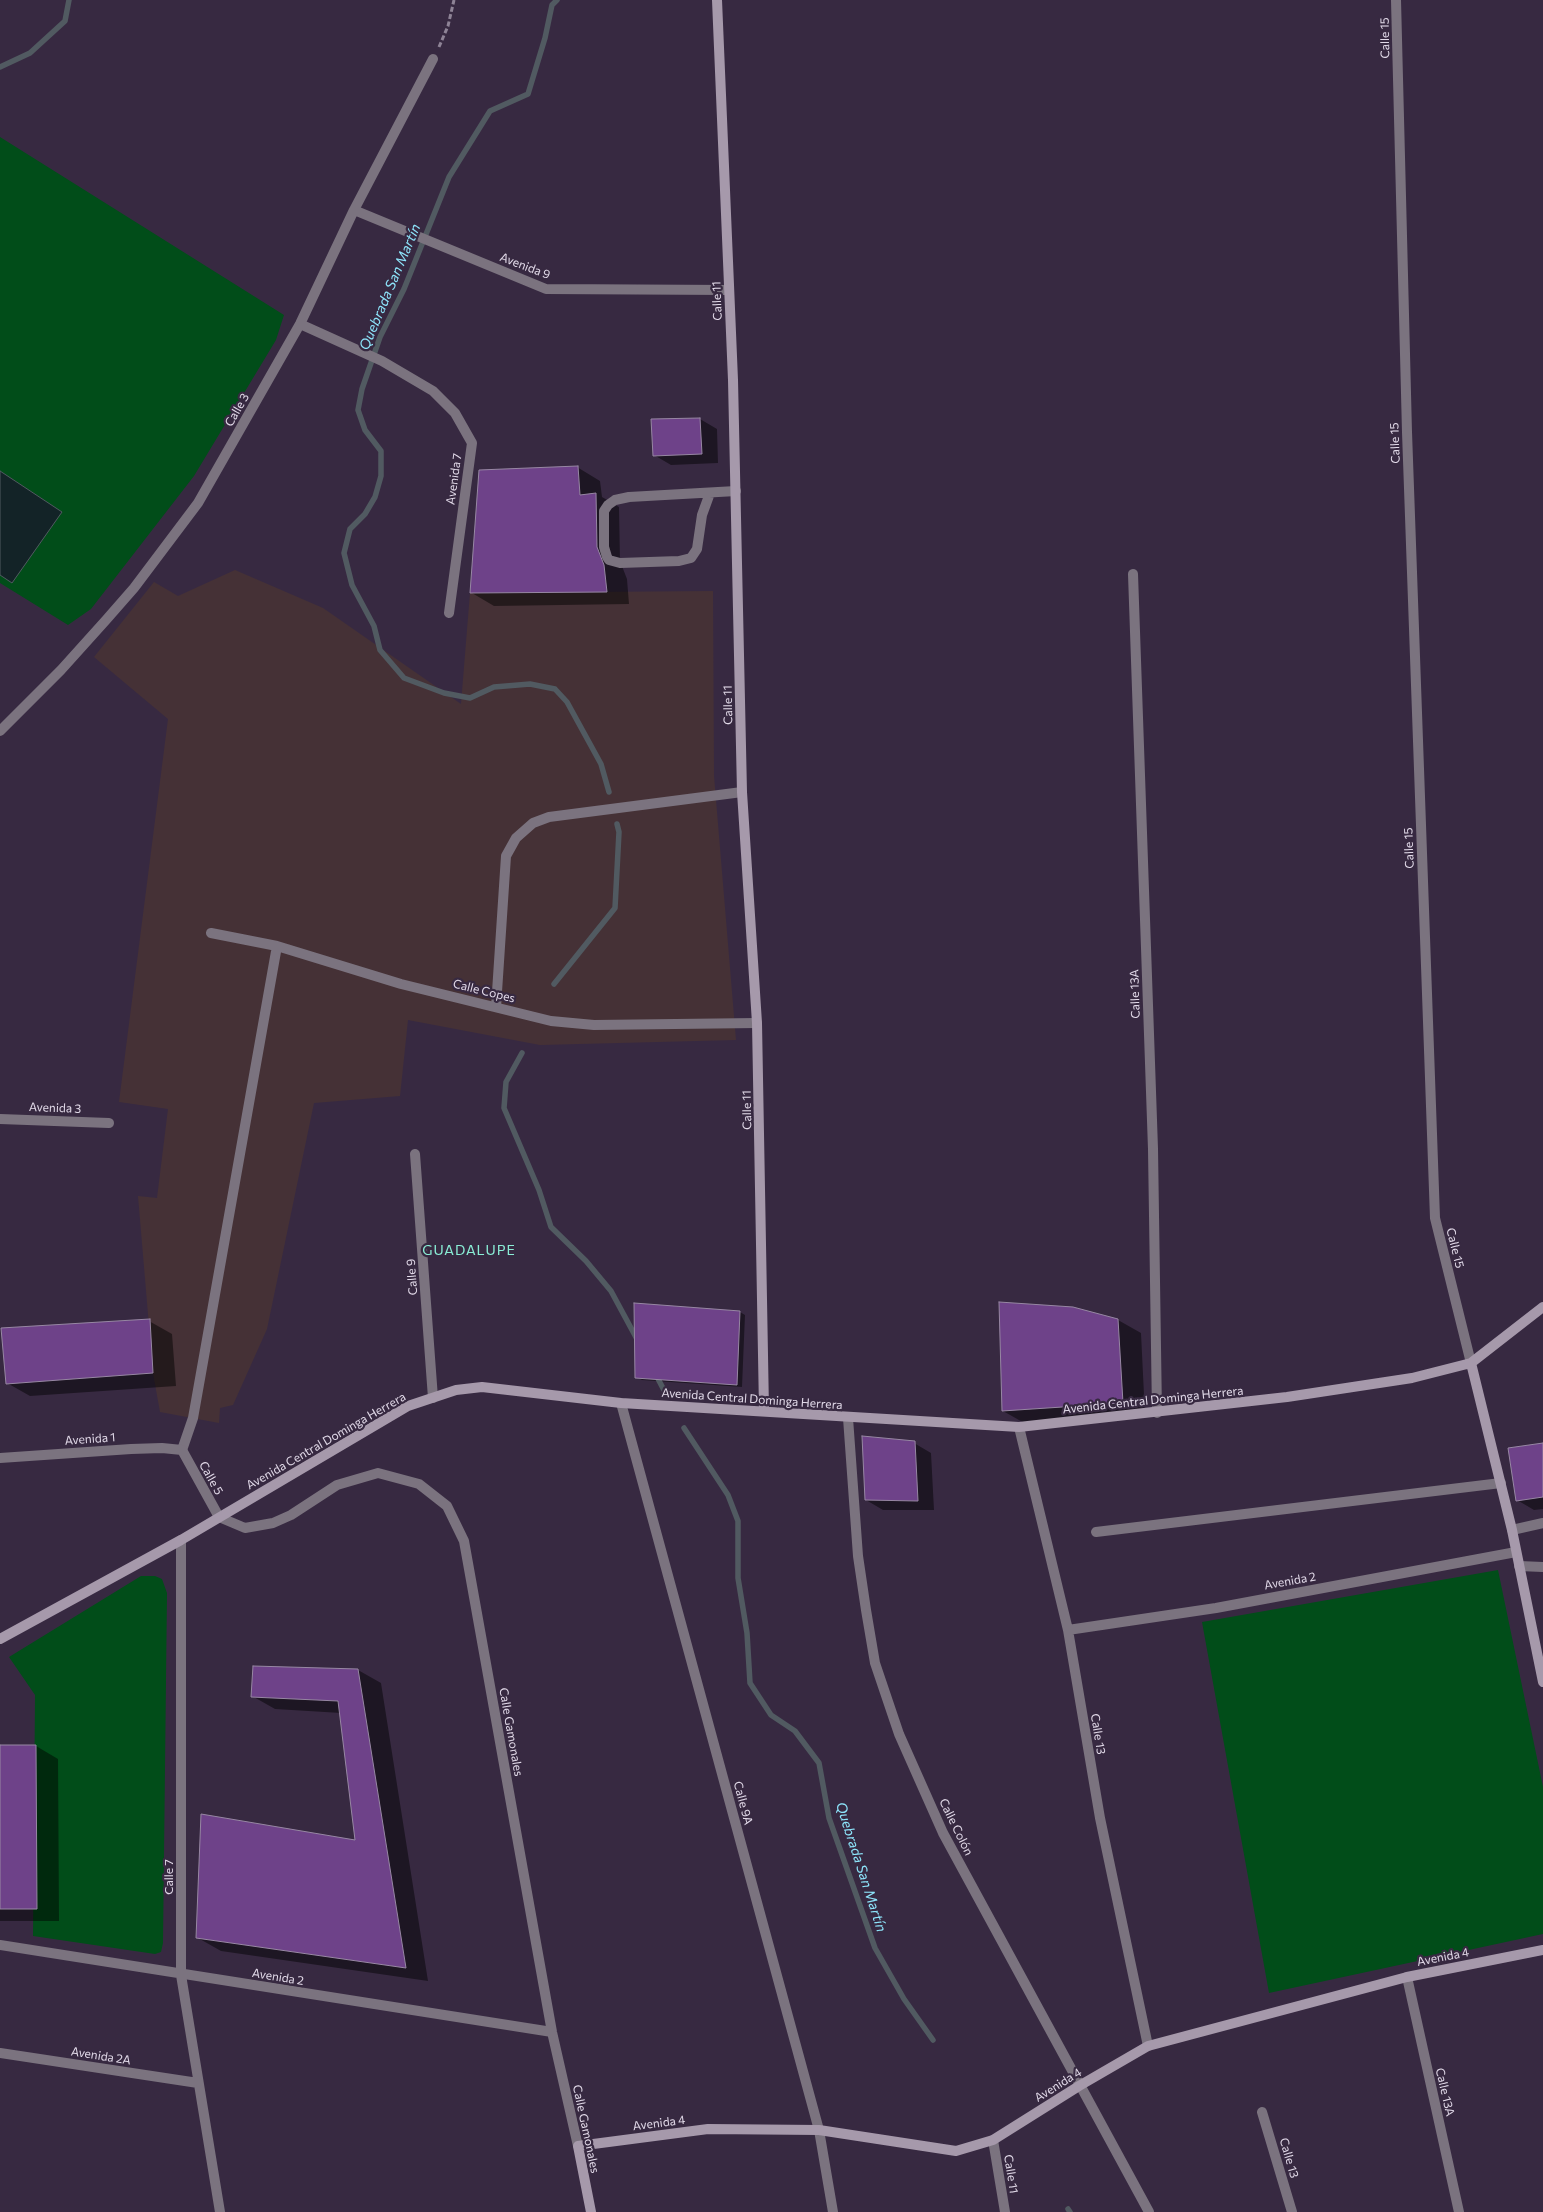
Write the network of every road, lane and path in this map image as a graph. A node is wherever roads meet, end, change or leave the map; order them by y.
1 (454, 0) edge
2 (717, 0) edge
3 (1396, 0) edge
4 (433, 59) joint
5 (354, 210) junction
6 (729, 290) junction
7 (300, 324) junction
8 (736, 490) junction
9 (710, 493) junction
10 (1133, 574) dead end
11 (449, 613) dead end
12 (0, 731) edge
13 (742, 792) junction
14 (211, 933) dead end
15 (277, 946) junction
16 (496, 1007) junction
17 (757, 1023) junction
18 (0, 1119) edge
19 (109, 1123) dead end
20 (415, 1154) dead end
21 (1543, 1307) edge
22 (1471, 1363) junction
23 (433, 1398) junction
24 (622, 1403) junction
25 (764, 1410) junction
26 (1157, 1413) junction
27 (848, 1418) junction
28 (1019, 1427) junction
29 (182, 1450) junction
30 (0, 1458) edge
31 (1500, 1483) junction
32 (219, 1518) junction
33 (1543, 1523) edge
34 (1512, 1530) junction
35 (1096, 1532) dead end
36 (180, 1540) junction
37 (1516, 1552) junction
38 (1519, 1566) junction
39 (1543, 1568) edge
40 (1068, 1630) junction
41 (0, 1639) edge
42 (1543, 1682) edge
43 (0, 1945) edge
44 (1543, 1950) edge
45 (181, 1975) junction
46 (1407, 1977) junction
47 (552, 2032) junction
48 (1148, 2046) junction
49 (0, 2053) edge
50 (198, 2083) junction
51 (1079, 2086) junction
52 (1262, 2112) dead end
53 (819, 2130) junction
54 (993, 2140) junction
55 (578, 2146) junction
56 (220, 2212) edge
57 (591, 2212) edge
58 (833, 2212) edge
59 (1005, 2212) edge
60 (1149, 2212) edge
61 (1292, 2212) edge
62 (1459, 2212) edge

1 - 4 path
2 - 6 street, Calle 11
3 - 22 street, Calle 15
4 - 5 street, Calle 3
5 - 6 street, Avenida 9
5 - 7 street, Calle 3
6 - 8 street, Calle 11
7 - 11 street, Avenida 7
7 - 12 street, Calle 3
8 - 9 street
8 - 13 street, Calle 11
9 - 9 street
10 - 26 street, Calle 13A
13 - 16 street
13 - 17 street, Calle 11
14 - 15 street, Calle Copes
15 - 16 street, Calle Copes
15 - 29 street
16 - 17 street, Calle Copes
17 - 25 street, Calle 11
18 - 19 street, Avenida 3
20 - 23 street, Calle 9
21 - 22 street, Avenida Central Dominga Herrera
22 - 26 street, Avenida Central Dominga Herrera
22 - 31 street, Calle 15
23 - 24 street, Avenida Central Dominga Herrera
23 - 32 street, Avenida Central Dominga Herrera
24 - 25 street, Avenida Central Dominga Herrera
24 - 53 street, Calle 9A
25 - 27 street, Avenida Central Dominga Herrera
26 - 28 street, Avenida Central Dominga Herrera
27 - 28 street, Avenida Central Dominga Herrera
27 - 51 street, Calle Colón
28 - 40 street, Calle 13
29 - 30 street, Avenida 1
29 - 32 street, Calle 5
31 - 34 street, Calle 15
31 - 35 street
32 - 36 street, Avenida Central Dominga Herrera
32 - 47 street, Calle Gamonales
33 - 34 street
34 - 37 street, Calle 15
36 - 41 street, Avenida Central Dominga Herrera
36 - 45 street, Calle 7
37 - 38 street, Calle 15
37 - 40 street, Avenida 2
38 - 39 street
38 - 42 street, Calle 15
40 - 48 street, Calle 13
43 - 45 street, Avenida 2
44 - 46 street, Avenida 4
45 - 47 street, Avenida 2
45 - 50 street, Calle 7
46 - 48 street, Avenida 4
46 - 62 street, Calle 13A
47 - 55 street, Calle Gamonales
48 - 51 street, Avenida 4
49 - 50 street, Avenida 2A
50 - 56 street, Calle 7
51 - 54 street, Avenida 4
51 - 60 street, Calle Colón
52 - 61 street, Calle 13
53 - 54 street, Avenida 4
53 - 55 street, Avenida 4
53 - 58 street, Calle 9A
54 - 59 street, Calle 11
55 - 57 street, Calle Gamonales

